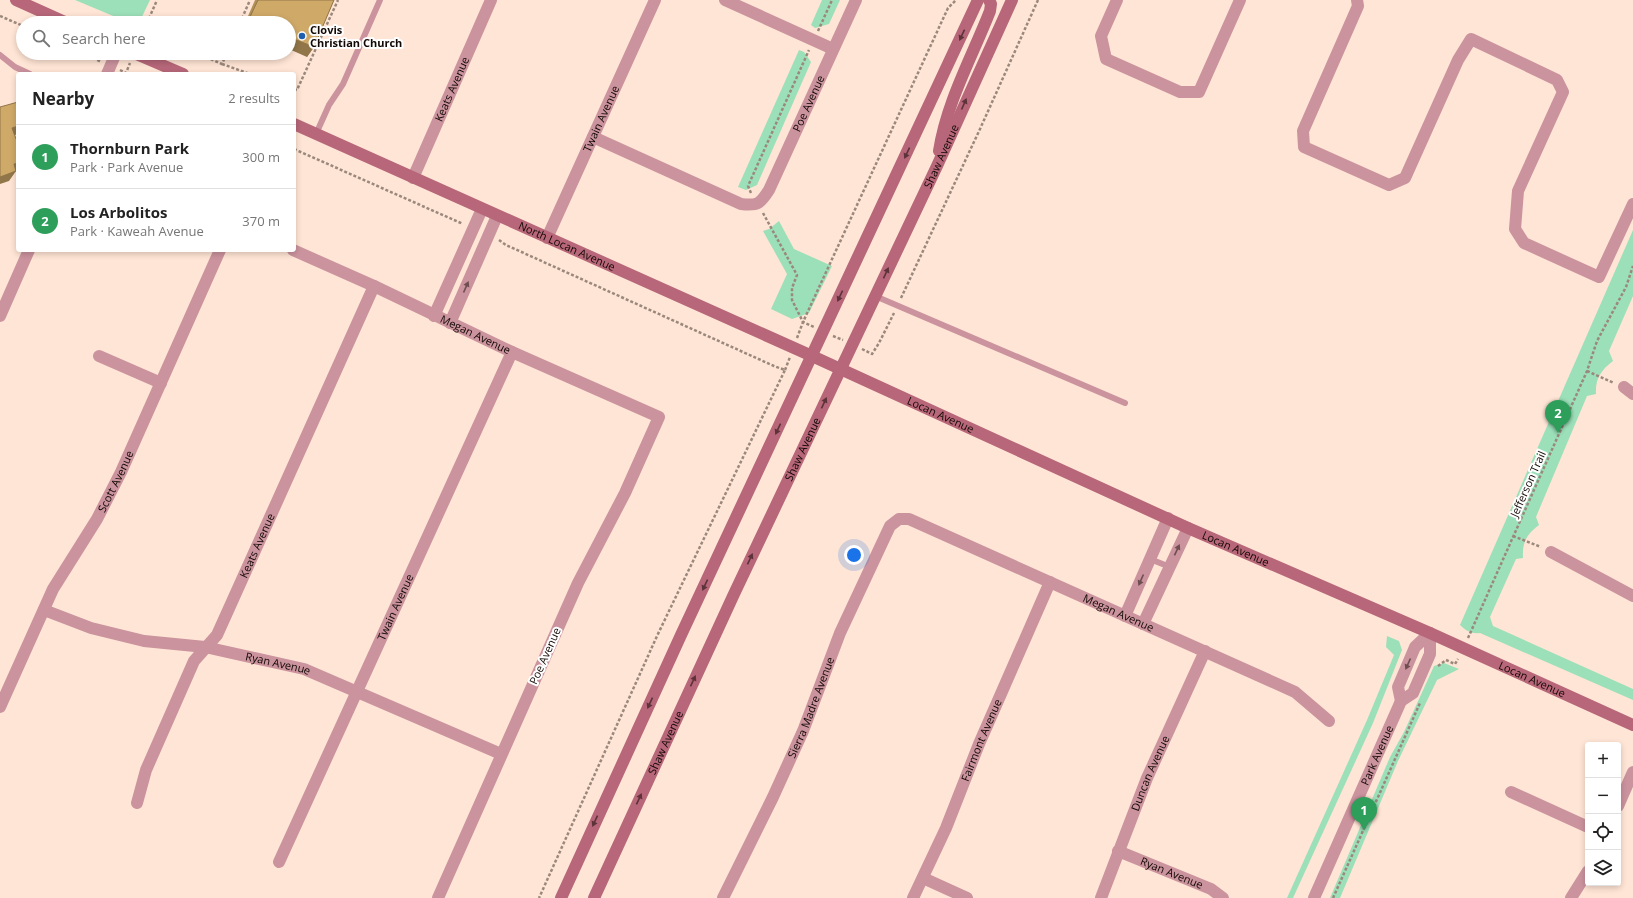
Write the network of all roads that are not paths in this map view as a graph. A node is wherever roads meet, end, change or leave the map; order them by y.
1 (16, 0) edge
2 (380, 0) edge
3 (491, 0) edge
4 (655, 0) edge
5 (725, 0) edge
6 (856, 0) edge
7 (978, 0) edge
8 (989, 0) edge
9 (1012, 0) edge
10 (1117, 0) edge
11 (1240, 0) edge
12 (1357, 0) edge
13 (51, 16) edge
14 (833, 49) junction
15 (0, 55) edge
16 (113, 60) edge
17 (150, 60) edge
18 (26, 72) edge
19 (108, 72) edge
20 (178, 72) edge
21 (296, 125) edge
22 (316, 134) junction
23 (593, 137) junction
24 (936, 166) junction
25 (413, 178) junction
26 (1633, 204) edge
27 (482, 209) junction
28 (498, 216) junction
29 (547, 238) junction
30 (296, 251) edge
31 (28, 252) edge
32 (219, 252) edge
33 (374, 286) junction
34 (876, 296) junction
35 (0, 316) edge
36 (434, 316) junction
37 (450, 323) junction
38 (512, 352) junction
39 (99, 356) dead end
40 (812, 356) junction
41 (840, 369) junction
42 (161, 383) junction
43 (1125, 404) dead end
44 (659, 416) joint
45 (899, 518) joint
46 (1168, 518) junction
47 (1188, 528) junction
48 (1551, 552) road end
49 (1150, 559) junction
50 (1170, 567) junction
51 (1050, 582) junction
52 (1633, 596) edge
53 (44, 610) junction
54 (1125, 616) junction
55 (1143, 624) junction
56 (1430, 633) junction
57 (205, 648) junction
58 (1205, 651) junction
59 (357, 692) junction
60 (0, 707) edge
61 (1329, 721) dead end
62 (1633, 724) edge
63 (501, 754) junction
64 (1633, 772) edge
65 (1511, 792) dead end
66 (1621, 799) edge
67 (137, 803) dead end
68 (1585, 826) edge
69 (1118, 850) junction
70 (279, 862) dead end
71 (1585, 876) edge
72 (923, 878) junction
73 (438, 898) edge
74 (560, 898) edge
75 (594, 898) edge
76 (723, 898) edge
77 (913, 898) edge
78 (967, 898) edge
79 (1100, 898) edge
80 (1223, 898) edge
81 (1314, 898) edge
82 (1571, 898) edge

1 - 13 main road
2 - 22 lane
3 - 25 street, Keats Avenue
4 - 23 street, Twain Avenue
5 - 14 street
6 - 14 street, Poe Avenue
7 -> 40 main road
8 - 24 main road
24 -> 9 main road, Shaw Avenue
10 - 11 street
12 - 26 street
14 - 23 street, Poe Avenue
15 - 18 lane
16 - 19 street
17 - 20 main road
21 - 22 main road, North Locan Avenue
22 - 25 main road, North Locan Avenue
23 - 29 street, Twain Avenue
34 -> 24 main road, Shaw Avenue
25 - 27 main road, North Locan Avenue
27 - 28 main road, North Locan Avenue
27 - 36 street
28 - 29 main road, North Locan Avenue
37 -> 28 street
29 - 40 main road, North Locan Avenue
30 - 33 street, Megan Avenue
31 - 35 street
32 - 42 street, Scott Avenue
33 - 36 street, Megan Avenue
33 - 57 street, Keats Avenue
34 - 41 main road, Shaw Avenue
34 - 43 lane
36 - 37 street, Megan Avenue
37 - 38 street, Megan Avenue
38 - 44 street, Megan Avenue
38 - 59 street, Twain Avenue
39 - 42 street
40 - 41 main road, North Locan Avenue
40 -> 74 main road
41 - 46 main road, Locan Avenue
75 -> 41 main road, Shaw Avenue
42 - 53 street, Scott Avenue
44 - 63 street, Poe Avenue
45 - 51 street, Megan Avenue
45 - 76 street, Sierra Madre Avenue
46 - 47 main road, Locan Avenue
46 - 49 street
50 -> 47 street
47 - 56 main road, Locan Avenue
48 - 52 street
49 - 50 lane
49 -> 54 street
50 - 55 street
51 - 54 street, Megan Avenue
51 - 72 street, Fairmont Avenue
53 - 57 street, Ryan Avenue
53 - 60 street, Scott Avenue
54 - 55 street, Megan Avenue
55 - 58 street, Megan Avenue
56 - 62 main road, Locan Avenue
56 - 81 street, Park Avenue
57 - 59 street, Ryan Avenue
57 - 67 street, Keats Avenue
58 - 61 street, Megan Avenue
58 - 69 street, Duncan Avenue
59 - 63 street, Ryan Avenue
59 - 70 street, Twain Avenue
63 - 73 street, Poe Avenue
64 - 66 street
65 - 68 street
69 - 79 street, Duncan Avenue
69 - 80 street, Ryan Avenue
71 - 82 street
72 - 77 street, Fairmont Avenue
72 - 78 street

